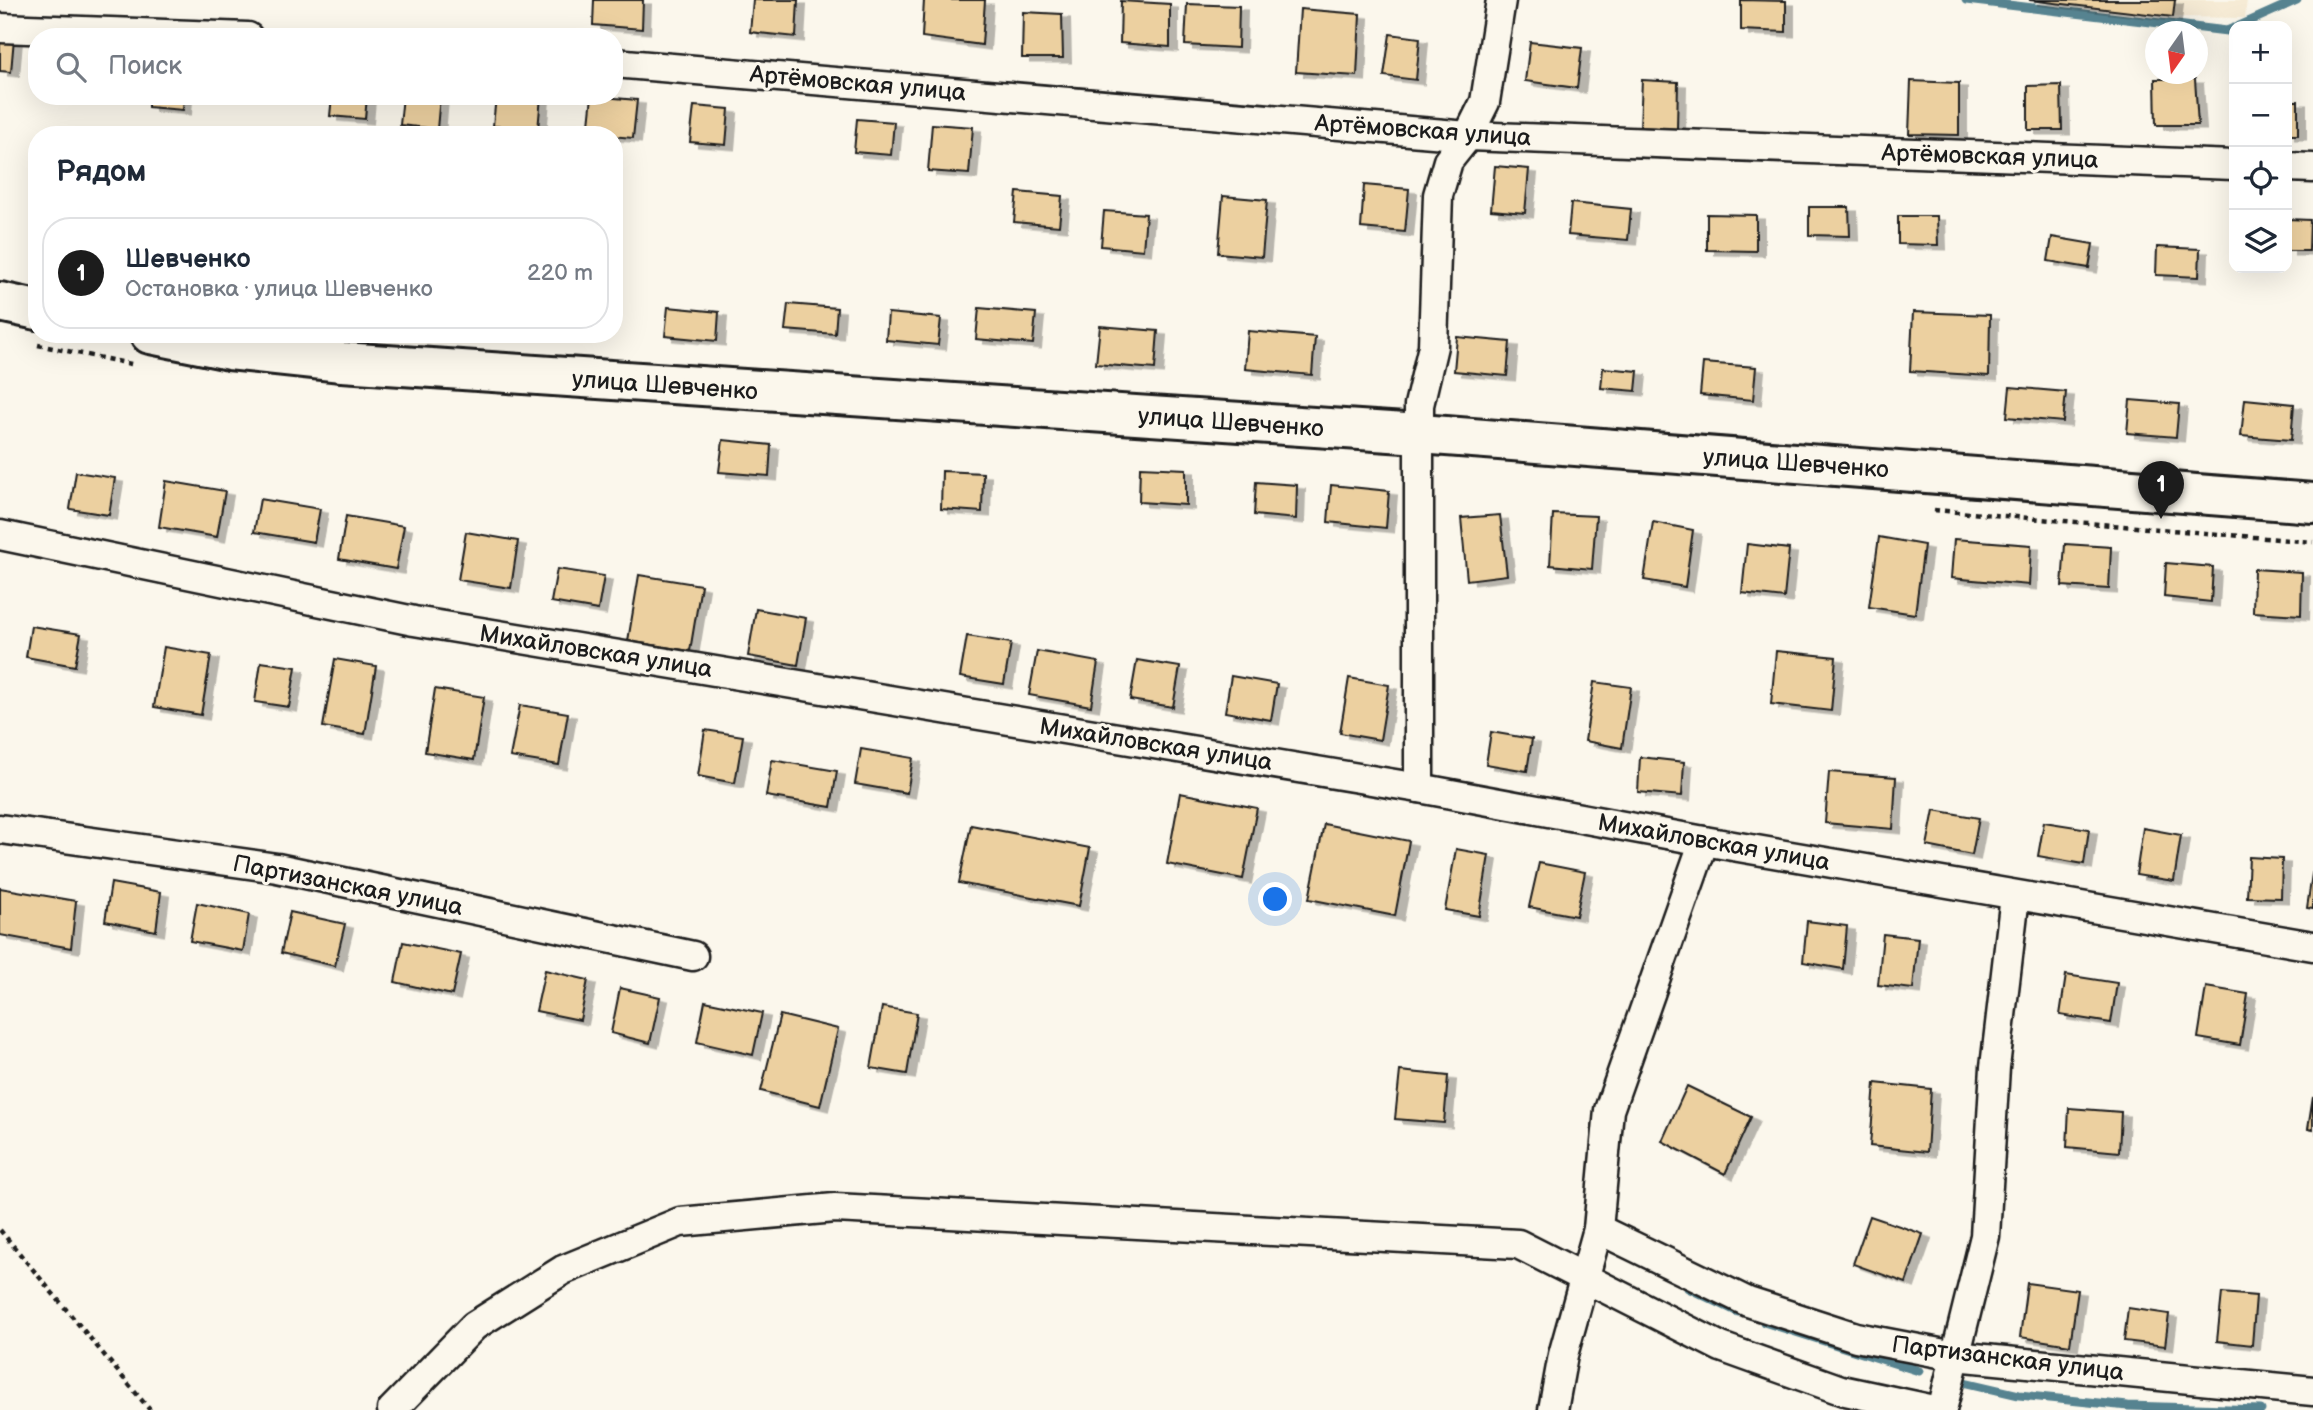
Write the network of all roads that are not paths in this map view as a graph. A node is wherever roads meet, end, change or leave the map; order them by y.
1 (1501, 0) edge
2 (0, 28) edge
3 (28, 29) edge
4 (623, 64) edge
5 (1468, 136) junction
6 (2229, 165) edge
7 (2292, 167) edge
8 (2313, 168) edge
9 (0, 302) edge
10 (28, 308) edge
11 (194, 343) edge
12 (1420, 434) junction
13 (2313, 503) edge
14 (0, 535) edge
15 (1419, 788) junction
16 (0, 829) edge
17 (1704, 841) junction
18 (2015, 896) junction
19 (2313, 946) edge
20 (693, 956) dead end
21 (1598, 1229) junction
22 (1585, 1279) junction
23 (1955, 1356) junction
24 (2313, 1391) edge
25 (392, 1410) edge
26 (1553, 1410) edge
27 (1934, 1410) edge
28 (1942, 1410) edge

1 - 5 street
2 - 3 street
4 - 5 street, Артёмовская улица
5 - 6 street, Артёмовская улица
5 - 12 street
7 - 8 street
9 - 10 main road
11 - 12 main road, улица Шевченко
12 - 13 main road, улица Шевченко
12 - 15 street
14 - 15 street, Михайловская улица
15 - 17 street, Михайловская улица
16 - 20 street, Партизанская улица
17 - 18 street, Михайловская улица
17 - 21 street
18 - 19 street, Михайловская улица
18 - 23 street
21 - 22 street
21 - 23 street, Партизанская улица
22 - 25 street
22 - 26 street
22 - 27 street
23 - 24 street, Партизанская улица
23 - 28 street

